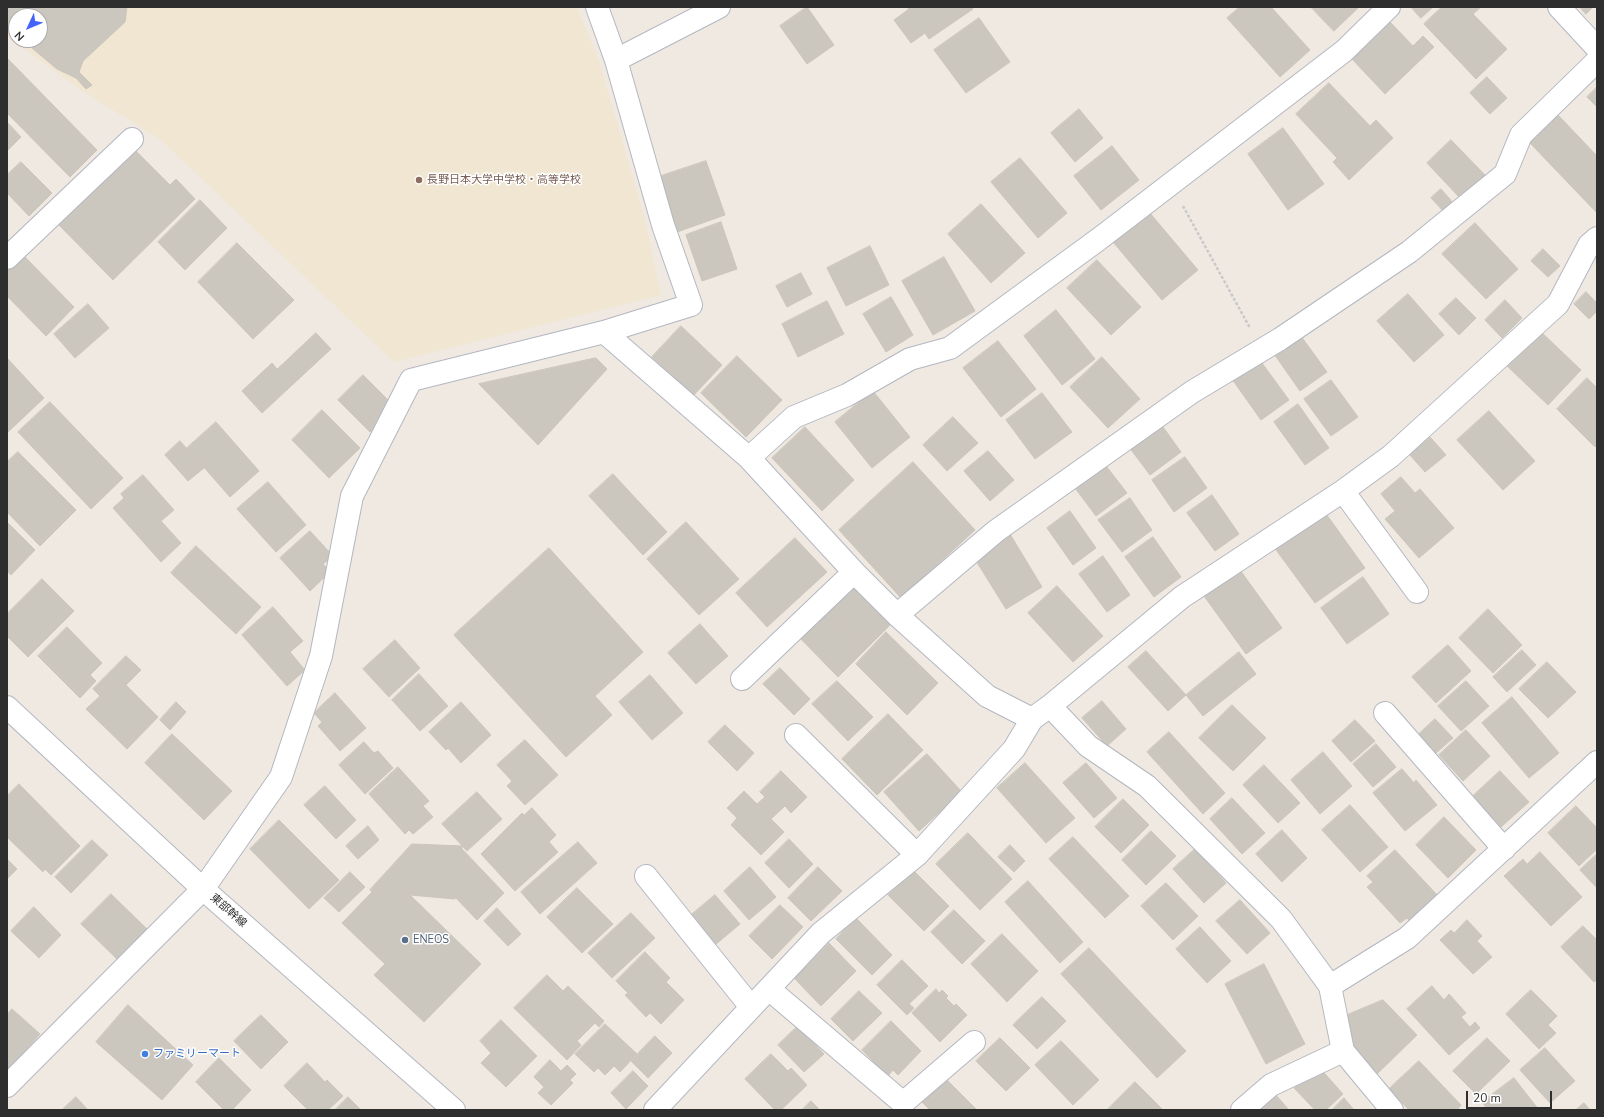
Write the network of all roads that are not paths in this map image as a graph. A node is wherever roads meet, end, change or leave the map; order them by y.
1 (597, 7) edge
2 (719, 7) edge
3 (1389, 7) edge
4 (1559, 7) edge
5 (1593, 35) edge
6 (616, 60) junction
7 (1597, 61) edge
8 (132, 139) dead end
9 (1597, 238) edge
10 (7, 258) edge
11 (604, 332) junction
12 (749, 458) junction
13 (1343, 491) junction
14 (854, 572) junction
15 (1418, 592) dead end
16 (897, 615) junction
17 (742, 679) dead end
18 (1050, 706) junction
19 (7, 707) edge
20 (1385, 714) dead end
21 (1032, 719) junction
22 (796, 735) dead end
23 (1597, 762) edge
24 (1504, 849) junction
25 (917, 854) junction
26 (646, 876) dead end
27 (204, 889) junction
28 (1330, 986) junction
29 (769, 989) junction
30 (751, 1007) junction
31 (974, 1042) dead end
32 (1342, 1051) junction
33 (7, 1086) edge
34 (454, 1110) edge
35 (655, 1110) edge
36 (1242, 1110) edge
37 (1392, 1110) edge

1 - 6 street
2 - 6 street
3 - 12 street
4 - 5 street
6 - 11 street
7 - 16 street
8 - 10 street
9 - 13 street
11 - 12 street
11 - 27 street
12 - 14 street
13 - 15 street
13 - 18 street
14 - 16 street
14 - 17 street
16 - 21 street
18 - 21 street
18 - 28 street
19 - 27 street, 東部幹線
20 - 24 street
21 - 25 street
22 - 25 street
23 - 24 street
24 - 28 street
25 - 29 street
26 - 30 street
27 - 33 street
27 - 34 street, 東部幹線
28 - 32 street
29 - 30 street
29 - 31 street
30 - 35 street
32 - 36 street
32 - 37 street

